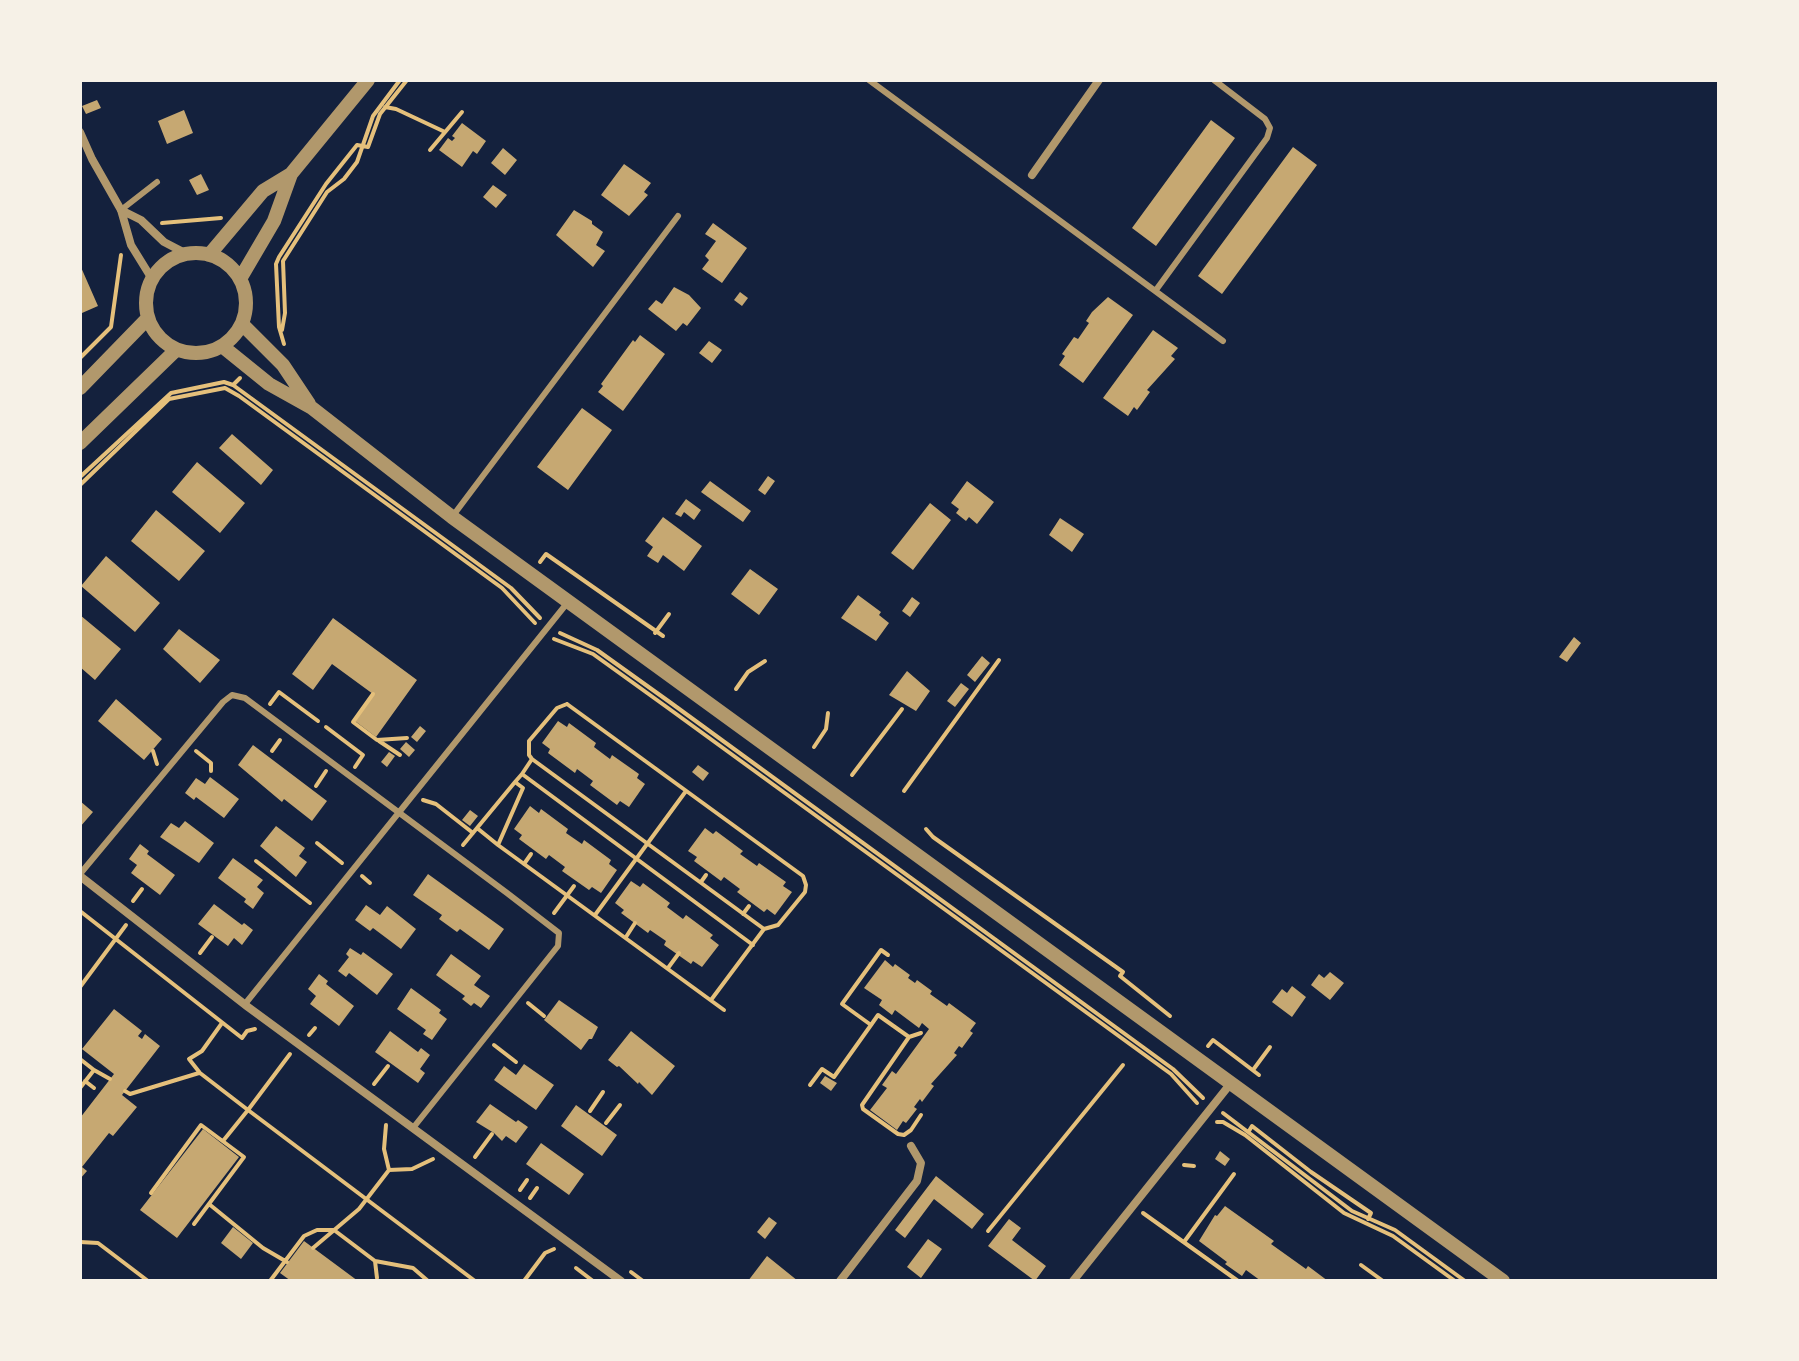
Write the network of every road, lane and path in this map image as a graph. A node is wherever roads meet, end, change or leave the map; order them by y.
1 (368, 80) edge
2 (400, 80) edge
3 (407, 80) edge
4 (869, 80) edge
5 (1099, 80) edge
6 (1214, 80) edge
7 (385, 107) junction
8 (462, 112) dead end
9 (80, 132) edge
10 (445, 132) junction
11 (363, 146) junction
12 (430, 150) dead end
13 (291, 174) junction
14 (1032, 175) dead end
15 (157, 182) dead end
16 (121, 210) junction
17 (678, 216) dead end
18 (234, 226) junction
19 (151, 230) junction
20 (260, 243) junction
21 (131, 245) junction
22 (187, 254) junction
23 (209, 255) junction
24 (279, 257) junction
25 (152, 279) junction
26 (240, 279) junction
27 (1156, 290) junction
28 (148, 318) junction
29 (242, 324) junction
30 (281, 332) junction
31 (1223, 341) dead end
32 (222, 346) junction
33 (176, 350) junction
34 (270, 353) junction
35 (80, 358) edge
36 (253, 371) junction
37 (233, 385) junction
38 (80, 388) edge
39 (241, 394) junction
40 (312, 408) junction
41 (80, 443) edge
42 (80, 477) edge
43 (80, 485) edge
44 (452, 517) junction
45 (546, 554) dead end
46 (568, 602) junction
47 (669, 614) dead end
48 (549, 626) junction
49 (655, 633) junction
50 (543, 635) junction
51 (663, 636) dead end
52 (999, 660) dead end
53 (765, 661) dead end
54 (736, 689) dead end
55 (373, 694) dead end
56 (902, 709) dead end
57 (264, 713) junction
58 (828, 713) dead end
59 (318, 721) dead end
60 (326, 727) dead end
61 (407, 738) dead end
62 (377, 740) junction
63 (188, 745) junction
64 (814, 747) dead end
65 (400, 755) dead end
66 (532, 759) junction
67 (355, 767) dead end
68 (557, 769) dead end
69 (211, 771) dead end
70 (522, 774) junction
71 (553, 774) junction
72 (852, 775) dead end
73 (515, 782) junction
74 (686, 791) junction
75 (904, 791) dead end
76 (415, 793) junction
77 (423, 800) dead end
78 (601, 801) dead end
79 (597, 806) junction
80 (398, 813) junction
81 (454, 818) dead end
82 (477, 828) junction
83 (926, 829) dead end
84 (473, 833) junction
85 (317, 843) dead end
86 (648, 843) junction
87 (498, 845) junction
88 (461, 847) dead end
89 (531, 854) dead end
90 (637, 859) junction
91 (256, 861) dead end
92 (344, 864) dead end
93 (524, 864) junction
94 (80, 875) edge
95 (706, 875) dead end
96 (362, 876) dead end
97 (701, 882) junction
98 (370, 883) dead end
99 (574, 886) dead end
100 (142, 889) dead end
101 (567, 895) junction
102 (133, 901) dead end
103 (311, 905) dead end
104 (749, 906) dead end
105 (80, 911) edge
106 (743, 914) junction
107 (552, 915) dead end
108 (595, 915) junction
109 (133, 917) junction
110 (635, 923) dead end
111 (764, 929) junction
112 (212, 937) dead end
113 (626, 937) junction
114 (116, 939) junction
115 (753, 945) junction
116 (200, 953) dead end
117 (679, 953) dead end
118 (888, 955) dead end
119 (668, 968) junction
120 (80, 987) edge
121 (520, 996) junction
122 (711, 1000) junction
123 (245, 1004) junction
124 (724, 1010) dead end
125 (544, 1016) dead end
126 (1173, 1019) dead end
127 (222, 1023) junction
128 (871, 1025) junction
129 (315, 1028) dead end
130 (256, 1029) dead end
131 (921, 1033) dead end
132 (309, 1035) dead end
133 (909, 1037) junction
134 (486, 1038) junction
135 (1205, 1047) dead end
136 (1270, 1047) dead end
137 (290, 1055) dead end
138 (80, 1059) edge
139 (516, 1062) dead end
140 (1123, 1065) dead end
141 (388, 1066) dead end
142 (94, 1070) junction
143 (1253, 1070) junction
144 (200, 1073) junction
145 (881, 1075) junction
146 (1259, 1075) dead end
147 (110, 1079) dead end
148 (888, 1079) dead end
149 (85, 1081) junction
150 (1231, 1083) junction
151 (374, 1084) dead end
152 (810, 1085) dead end
153 (80, 1088) edge
154 (94, 1088) dead end
155 (125, 1091) dead end
156 (603, 1092) dead end
157 (620, 1105) dead end
158 (248, 1110) junction
159 (1210, 1110) junction
160 (590, 1111) dead end
161 (921, 1115) dead end
162 (606, 1123) dead end
163 (386, 1125) dead end
164 (413, 1128) junction
165 (492, 1134) dead end
166 (1246, 1134) junction
167 (223, 1141) junction
168 (911, 1146) dead end
169 (475, 1157) dead end
170 (433, 1159) dead end
171 (389, 1170) junction
172 (1234, 1174) dead end
173 (527, 1180) dead end
174 (537, 1188) dead end
175 (520, 1190) dead end
176 (151, 1193) dead end
177 (530, 1198) dead end
178 (367, 1199) junction
179 (209, 1204) junction
180 (1143, 1213) dead end
181 (1367, 1221) junction
182 (194, 1224) dead end
183 (334, 1230) junction
184 (988, 1231) dead end
185 (80, 1242) edge
186 (1184, 1242) junction
187 (313, 1248) dead end
188 (554, 1249) dead end
189 (286, 1261) junction
190 (375, 1261) junction
191 (1361, 1265) dead end
192 (1235, 1269) dead end
193 (1230, 1276) junction
194 (377, 1278) dead end
195 (148, 1281) edge
196 (270, 1281) edge
197 (428, 1281) edge
198 (475, 1281) edge
199 (524, 1281) edge
200 (621, 1281) edge
201 (840, 1281) edge
202 (1073, 1281) edge
203 (1238, 1281) edge
204 (1382, 1281) edge
205 (1455, 1281) edge
206 (1465, 1281) edge
207 (1503, 1281) edge

1 - 13 street
2 - 11 path
3 - 7 path
4 - 27 lane
5 - 14 street
6 - 27 lane
7 - 10 path
7 - 11 path
8 - 10 path
9 - 16 street
10 - 12 path
11 - 24 path
11 - 30 path
13 - 18 street
13 - 20 street
15 - 16 lane
16 - 19 street
16 - 21 street
17 - 44 lane
18 - 19 path
18 - 23 street
19 - 22 street
20 - 24 path
20 - 26 street
21 - 25 street
21 - 35 path
22 - 23 street
22 - 25 street
23 - 26 street
24 - 30 path
25 - 28 street
26 - 29 street
27 - 31 lane
28 - 33 street
28 - 38 street
29 - 32 street
29 - 34 street
30 - 34 path
30 - 34 path
32 - 33 street
32 - 36 street
33 - 41 street
34 - 40 street
36 - 37 path
36 - 39 path
36 - 40 street
37 - 39 path
37 - 42 path
39 - 43 path
39 - 48 path
39 - 50 path
40 - 44 street
44 - 46 street
45 - 49 path
46 - 48 lane
46 - 150 street
47 - 49 path
48 - 50 lane
48 - 159 path
49 - 51 path
50 - 76 lane
50 - 159 path
52 - 75 path
53 - 54 path
55 - 62 path
56 - 72 path
57 - 59 path
57 - 63 lane
57 - 80 lane
58 - 64 path
60 - 67 path
61 - 62 path
62 - 65 path
63 - 69 path
63 - 94 lane
66 - 70 path
66 - 71 path
66 - 74 path
68 - 71 path
70 - 73 path
70 - 90 path
71 - 79 path
73 - 82 path
73 - 87 path
74 - 86 path
74 - 111 path
76 - 77 path
76 - 80 lane
78 - 79 path
79 - 86 path
80 - 121 lane
80 - 123 lane
81 - 84 path
82 - 84 path
82 - 87 path
83 - 126 path
84 - 88 path
85 - 92 path
86 - 90 path
86 - 97 path
87 - 93 path
89 - 93 path
90 - 108 path
90 - 115 path
91 - 103 path
93 - 101 path
94 - 109 street
95 - 97 path
96 - 98 path
97 - 106 path
99 - 101 path
100 - 102 path
101 - 107 path
101 - 108 path
104 - 106 path
105 - 114 path
106 - 111 path
108 - 113 path
109 - 114 path
109 - 123 street
110 - 113 path
111 - 115 path
112 - 116 path
113 - 119 path
114 - 120 path
114 - 127 path
115 - 122 path
117 - 119 path
118 - 128 path
119 - 122 path
121 - 125 path
121 - 134 lane
122 - 124 path
123 - 164 street
127 - 130 path
127 - 144 path
128 - 133 path
128 - 152 path
129 - 132 path
131 - 133 path
133 - 145 path
134 - 139 path
134 - 164 lane
135 - 143 path
136 - 143 path
137 - 158 path
138 - 142 path
140 - 184 path
141 - 151 path
142 - 147 path
142 - 149 path
143 - 146 path
144 - 155 path
144 - 158 path
145 - 148 path
145 - 161 path
149 - 153 path
149 - 154 path
150 - 159 street
150 - 207 street
156 - 160 path
157 - 162 path
158 - 167 path
158 - 178 path
159 - 166 path
159 - 166 path
159 - 202 street
163 - 171 path
164 - 200 street
165 - 169 path
166 - 181 path
167 - 176 path
167 - 179 path
168 - 201 street
170 - 171 path
171 - 178 path
172 - 186 path
173 - 175 path
174 - 177 path
178 - 183 path
178 - 198 path
179 - 182 path
179 - 189 path
180 - 186 path
181 - 205 path
181 - 206 path
183 - 187 path
183 - 189 path
183 - 190 path
185 - 195 path
186 - 193 path
188 - 199 path
189 - 196 path
190 - 194 path
190 - 197 path
191 - 204 path
192 - 193 path
193 - 203 path

